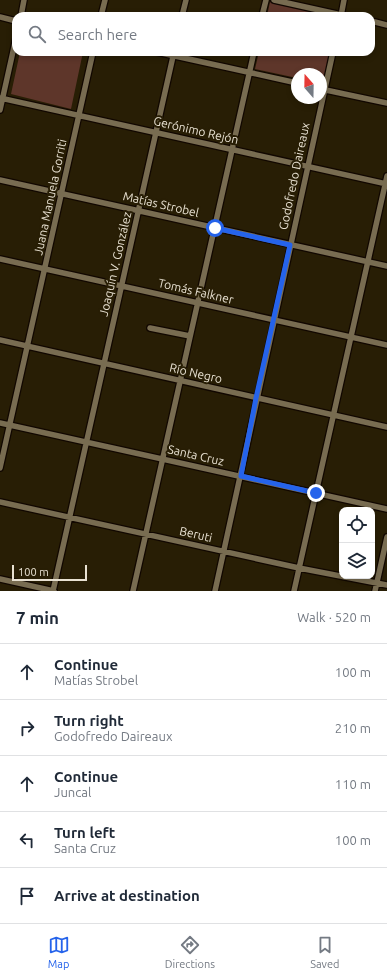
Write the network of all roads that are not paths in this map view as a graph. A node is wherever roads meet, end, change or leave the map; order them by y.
1 (24, 0) edge
2 (105, 0) edge
3 (186, 0) edge
4 (266, 0) edge
5 (274, 0) edge
6 (344, 0) edge
7 (22, 12) edge
8 (102, 12) edge
9 (183, 12) edge
10 (263, 12) edge
11 (326, 12) edge
12 (343, 12) edge
13 (0, 17) edge
14 (12, 20) edge
15 (375, 22) edge
16 (387, 25) edge
17 (12, 54) edge
18 (92, 56) edge
19 (174, 56) edge
20 (182, 56) edge
21 (253, 56) edge
22 (332, 56) edge
23 (250, 72) junction
24 (327, 74) edge
25 (291, 82) edge
26 (327, 90) edge
27 (1, 98) edge
28 (387, 103) edge
29 (320, 104) edge
30 (0, 110) edge
31 (79, 116) junction
32 (156, 132) junction
33 (232, 149) junction
34 (308, 166) junction
35 (387, 176) edge
36 (0, 180) edge
37 (386, 183) edge
38 (62, 194) junction
39 (138, 211) junction
40 (215, 228) junction
41 (290, 245) junction
42 (0, 259) edge
43 (368, 262) junction
44 (387, 266) edge
45 (45, 268) junction
46 (122, 285) junction
47 (198, 303) junction
48 (274, 320) junction
49 (150, 328) dead end
50 (190, 336) junction
51 (351, 337) junction
52 (0, 340) edge
53 (387, 345) edge
54 (28, 346) junction
55 (104, 363) junction
56 (180, 381) junction
57 (256, 398) junction
58 (334, 415) junction
59 (0, 423) edge
60 (10, 425) junction
61 (387, 427) edge
62 (86, 442) junction
63 (163, 459) junction
64 (0, 468) edge
65 (241, 476) junction
66 (316, 493) junction
67 (0, 502) edge
68 (387, 509) edge
69 (69, 517) junction
70 (146, 534) junction
71 (387, 537) edge
72 (224, 552) junction
73 (299, 568) junction
74 (0, 579) edge
75 (377, 583) junction
76 (387, 585) edge
77 (53, 591) edge
78 (133, 591) edge
79 (215, 591) edge
80 (294, 591) edge
81 (375, 591) edge

1 - 7 street
2 - 8 street
3 - 9 street
4 - 10 street
5 - 11 street
6 - 12 street
13 - 14 street
15 - 16 street
17 - 27 street
18 - 31 street, Juana Manuela Gorriti
19 - 32 street, Joaquín V. González
20 - 23 street
21 - 23 street
22 - 24 street, Godofredo Daireaux
23 - 25 street
23 - 33 street
26 - 28 street
27 - 30 street
27 - 31 street, Gerónimo Rejón
29 - 34 street, Godofredo Daireaux
31 - 32 street, Gerónimo Rejón
31 - 38 street, Juana Manuela Gorriti
32 - 33 street, Gerónimo Rejón
32 - 39 street, Joaquín V. González
33 - 34 street, Gerónimo Rejón
33 - 40 street
34 - 37 street, Gerónimo Rejón
34 - 41 street, Godofredo Daireaux
35 - 37 street
36 - 38 street, Matías Strobel
37 - 43 street
38 - 39 street, Matías Strobel
38 - 45 street, Juana Manuela Gorriti
39 - 40 street, Matías Strobel
39 - 46 street, Joaquín V. González
40 - 41 street, Matías Strobel
40 - 47 street
41 - 43 street, Matías Strobel
41 - 48 street, Godofredo Daireaux
42 - 45 street, Tomás Falkner
43 - 44 street, Matías Strobel
43 - 51 street
45 - 46 street, Tomás Falkner
45 - 54 street, Juana Manuela Gorriti
46 - 47 street, Tomás Falkner
46 - 55 street, Joaquín V. González
47 - 48 street, Tomás Falkner
47 - 50 street
48 - 51 street, Tomás Falkner
48 - 57 street, Godofredo Daireaux
49 - 50 street
50 - 56 street
51 - 53 street, Tomás Falkner
51 - 58 street
52 - 54 street, Río Negro
54 - 55 street, Río Negro
54 - 60 street, Juana Manuela Gorriti
55 - 56 street, Río Negro
55 - 62 street, Joaquín V. González
56 - 57 street, Río Negro
56 - 63 street
57 - 58 street, Río Negro
57 - 65 street, Godofredo Daireaux
58 - 61 street, Río Negro
58 - 66 street
59 - 60 street, Santa Cruz
60 - 62 street, Santa Cruz
60 - 64 street, Juana Manuela Gorriti
62 - 63 street, Santa Cruz
62 - 69 street, Joaquín V. González
63 - 65 street, Santa Cruz
63 - 70 street
65 - 66 street, Santa Cruz
65 - 72 street, Godofredo Daireaux
66 - 68 street, Santa Cruz
66 - 73 street
67 - 69 street, Beruti
69 - 70 street, Beruti
69 - 77 street, Joaquín V. González
70 - 72 street, Beruti
70 - 78 street
71 - 75 street
72 - 73 street, Beruti
72 - 79 street, Godofredo Daireaux
73 - 75 street, Beruti
73 - 80 street
74 - 77 street
75 - 76 street, Beruti
75 - 81 street

